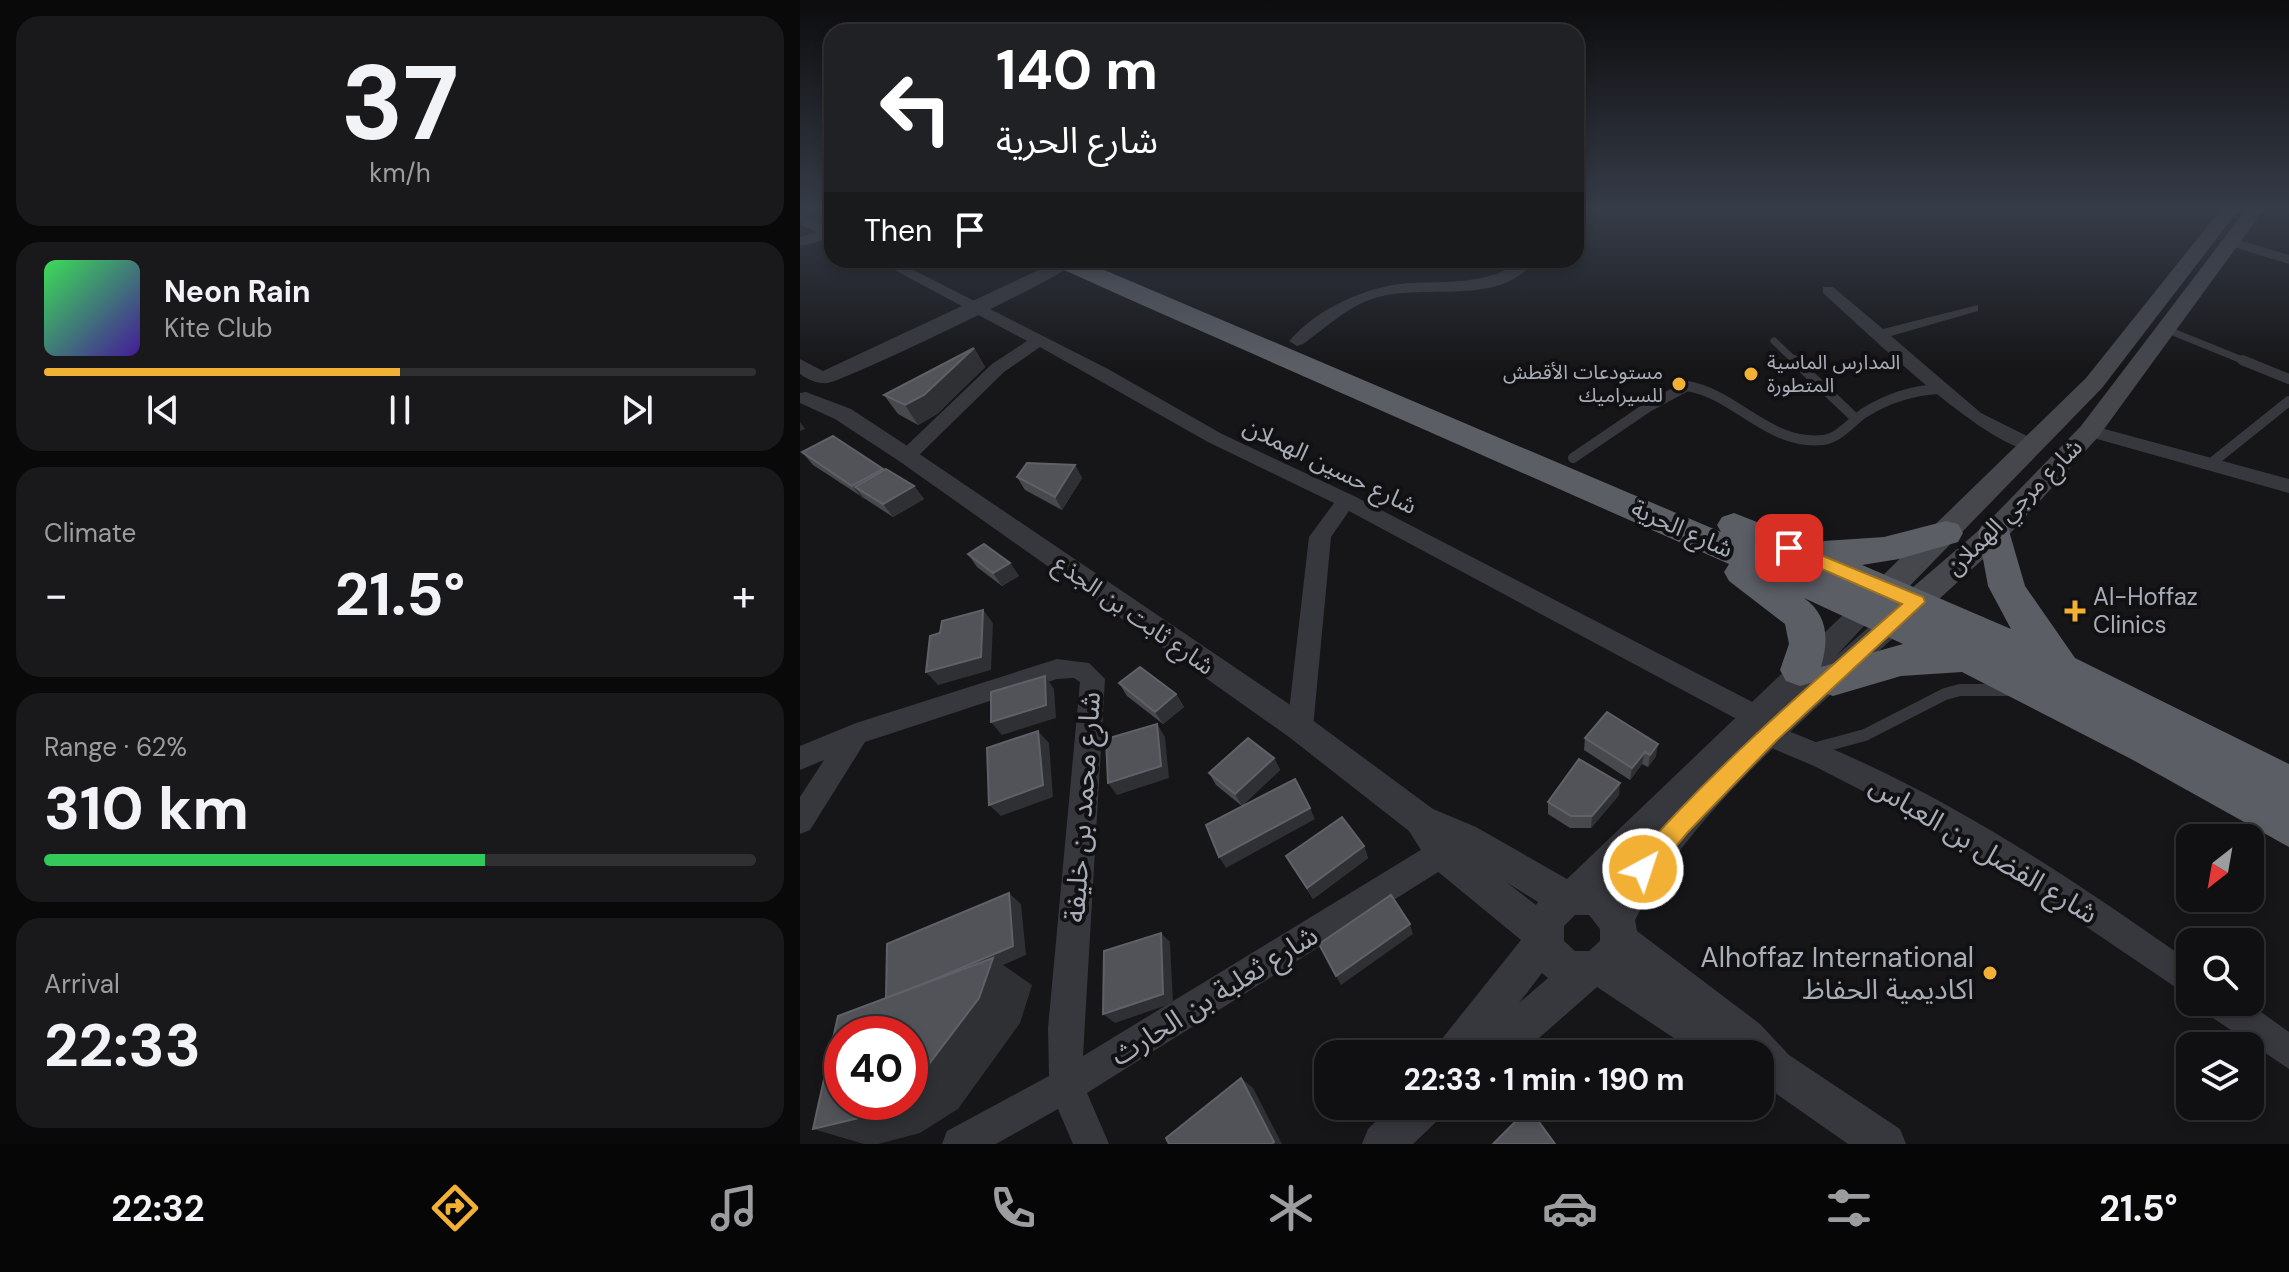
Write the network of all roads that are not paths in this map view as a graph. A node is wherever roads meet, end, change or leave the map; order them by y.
1 (2189, 261) edge
2 (2218, 261) edge
3 (899, 268) edge
4 (1051, 268) edge
5 (1080, 268) edge
6 (1125, 268) edge
7 (1521, 268) edge
8 (1828, 290) dead end
9 (976, 307) junction
10 (1973, 308) dead end
11 (2168, 330) junction
12 (1879, 335) junction
13 (1038, 341) junction
14 (1297, 341) junction
15 (1774, 341) dead end
16 (800, 365) edge
17 (2289, 379) edge
18 (813, 389) edge
19 (1940, 389) junction
20 (2289, 401) edge
21 (1856, 419) junction
22 (2090, 431) junction
23 (2032, 446) junction
24 (907, 456) junction
25 (1573, 458) junction
26 (2209, 465) junction
27 (2289, 486) edge
28 (1347, 501) junction
29 (1995, 532) junction
30 (1946, 533) junction
31 (1709, 541) junction
32 (1789, 548) junction
33 (1890, 605) junction
34 (1967, 657) junction
35 (1816, 674) junction
36 (2053, 681) junction
37 (1762, 725) junction
38 (1300, 728) junction
39 (856, 734) junction
40 (1809, 750) junction
41 (800, 758) edge
42 (2289, 787) edge
43 (800, 821) edge
44 (2289, 825) edge
45 (1454, 846) junction
46 (1571, 898) junction
47 (1545, 937) junction
48 (1604, 950) junction
49 (2176, 971) edge
50 (2239, 1016) edge
51 (1466, 1040) edge
52 (1506, 1040) edge
53 (1716, 1040) edge
54 (1748, 1040) edge
55 (2289, 1052) edge
56 (1774, 1071) edge
57 (1066, 1086) junction
58 (1408, 1120) edge
59 (960, 1144) edge
60 (1091, 1144) edge
61 (1383, 1144) edge
62 (1885, 1144) edge

1 - 23 main road, شارع مرجي الهملان
2 - 11 main road, شارع مرجي الهملان
3 - 9 street, شارع حسين الهملان
4 - 9 street
5 - 31 highway, شارع الحرية
6 - 14 highway, شارع الحرية
7 - 14 street
8 - 12 street
9 - 13 street, شارع حسين الهملان
9 - 18 street
10 - 12 street
11 - 17 lane
11 - 22 main road, شارع مرجي الهملان
12 - 19 street
13 - 24 street
13 - 28 street, شارع حسين الهملان
14 - 25 highway, شارع الحرية
15 - 21 lane
16 - 18 street, شارع ثابت بن الجذع
18 - 24 street, شارع ثابت بن الجذع
19 - 21 lane
19 - 23 street
20 - 26 lane
21 - 25 lane
22 - 26 street
22 - 29 main road, شارع مرجي الهملان
23 - 30 main road, شارع مرجي الهملان
24 - 38 street, شارع ثابت بن الجذع
25 - 32 highway, شارع الحرية
26 - 27 street
28 - 37 street, شارع حسين الهملان
28 - 38 street
29 - 33 main road, شارع مرجي الهملان
29 - 36 highway
30 - 32 highway
30 - 33 main road, شارع مرجي الهملان
31 - 33 highway, شارع الحرية
31 - 35 highway
32 - 33 highway, شارع الحرية
33 - 34 highway, شارع الحرية
33 - 35 street, شارع مرجي الهملان
33 - 36 highway, شارع الحرية
34 - 35 highway
34 - 36 highway, شارع الحرية
35 - 37 street, شارع مرجي الهملان
36 - 40 lane
36 - 42 highway, شارع الحرية
36 - 44 highway, شارع الحرية
37 - 40 street, شارع الفضل بن العباس
37 - 46 street, شارع مرجي الهملان
37 - 48 street, شارع مرجي الهملان
38 - 45 street, شارع ثابت بن الجذع
39 - 41 street, شارع محمد بن خليفة
39 - 43 street
39 - 57 street, شارع محمد بن خليفة
40 - 49 street, شارع الفضل بن العباس
45 - 46 street, شارع ثابت بن الجذع
45 - 47 street, شارع ثابت بن الجذع
45 - 57 street, شارع ثعلبة بن الحارث
46 - 47 street
46 - 48 street
47 - 48 street
47 - 51 street
48 - 52 street, شارع مرجي الهملان
48 - 53 street
48 - 54 street
50 - 55 street
56 - 62 street
57 - 59 street, شارع ثعلبة بن الحارث
57 - 60 street, شارع محمد بن خليفة
58 - 61 street

